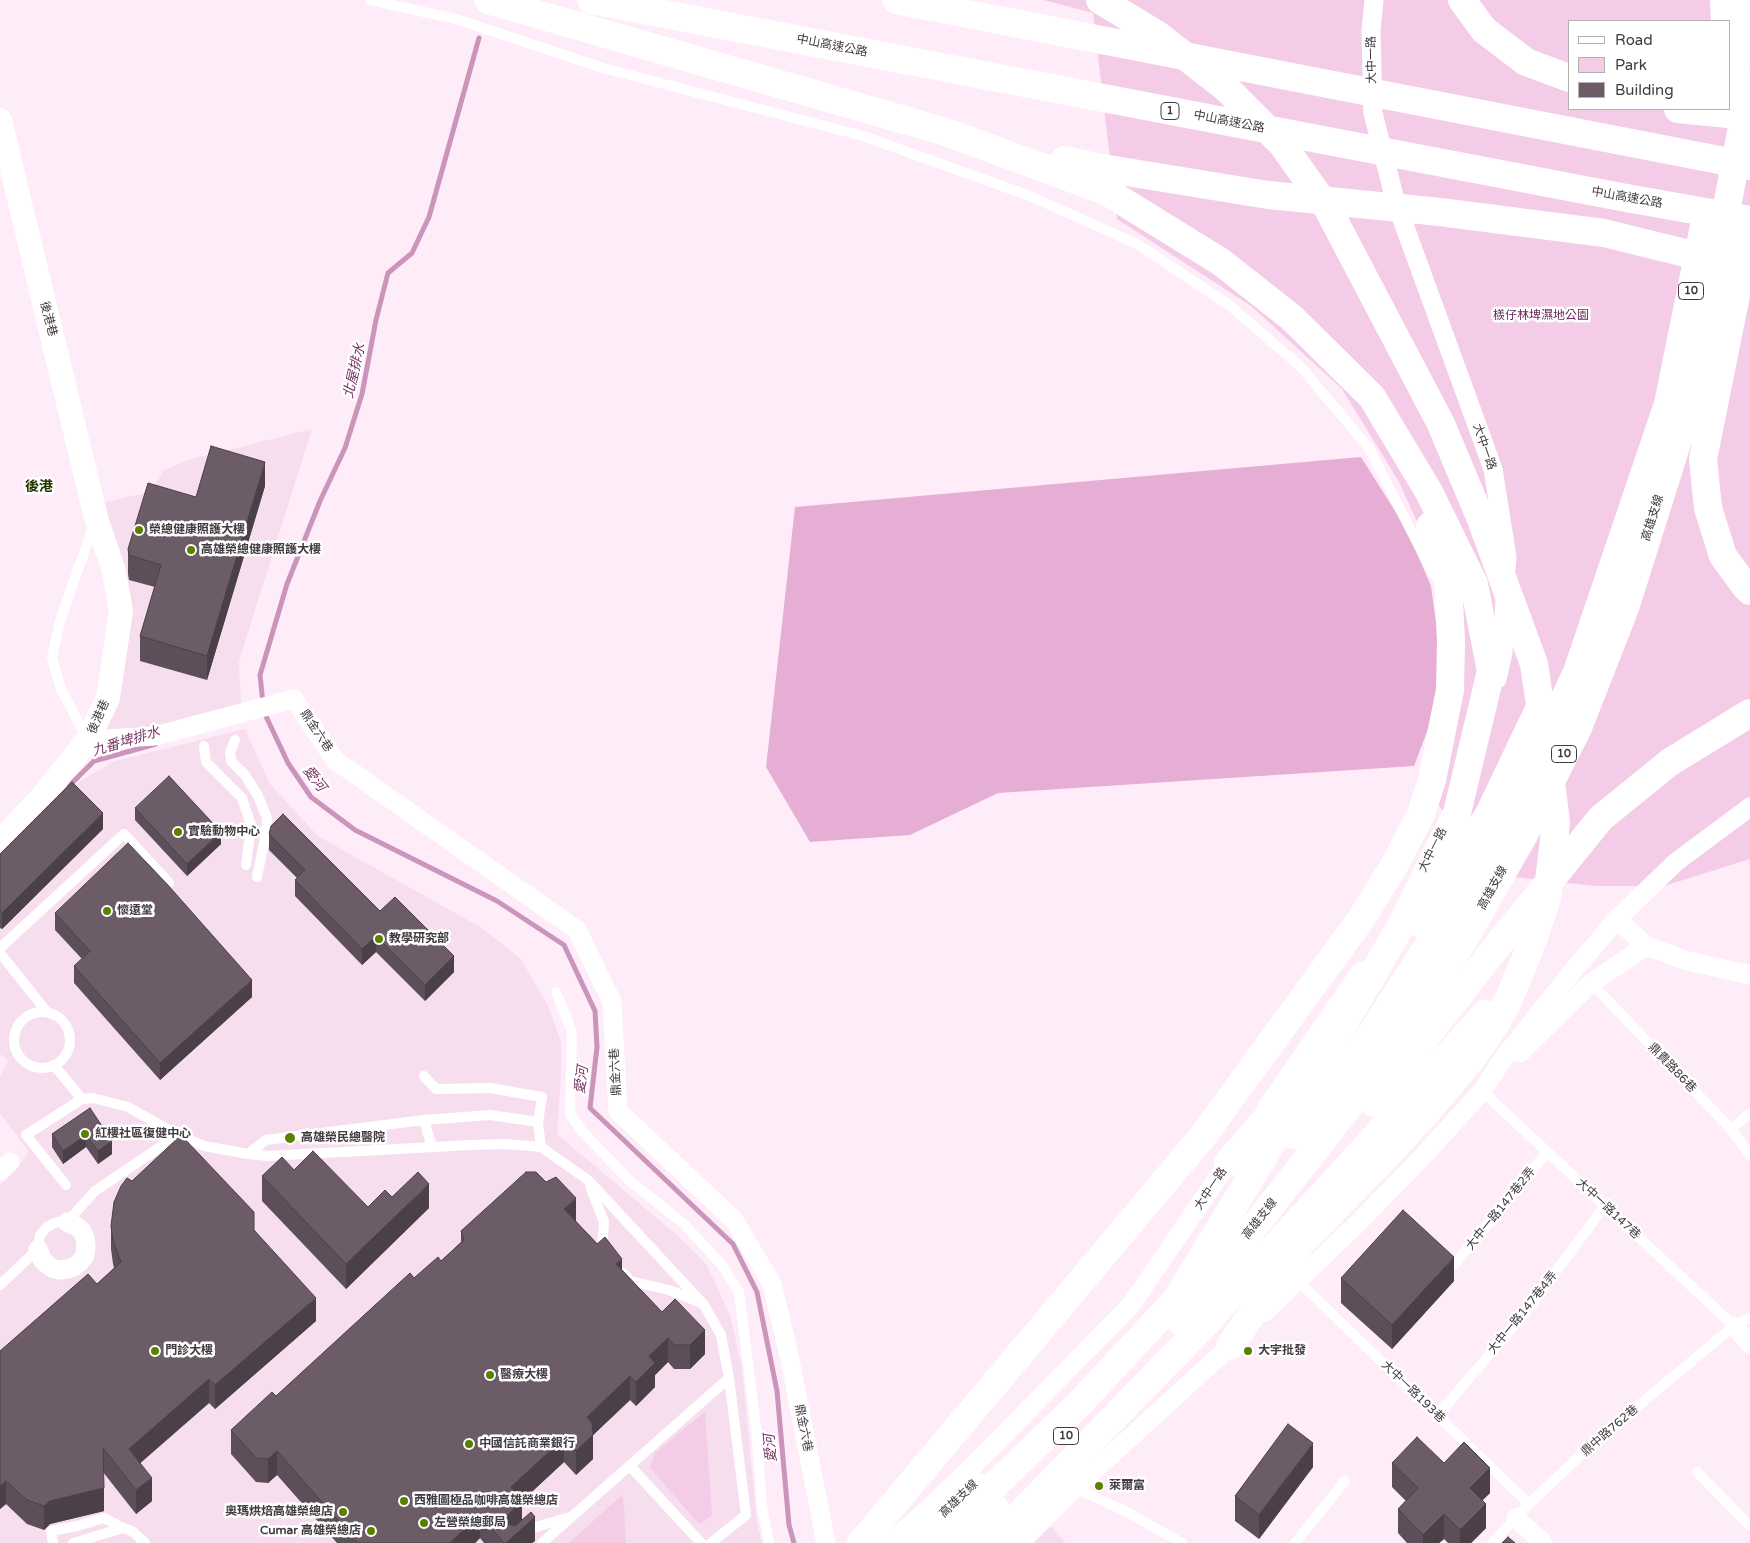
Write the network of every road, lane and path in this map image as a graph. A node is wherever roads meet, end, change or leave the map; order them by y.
1 (370, 0) edge
2 (488, 0) edge
3 (591, 0) edge
4 (896, 0) edge
5 (1100, 0) edge
6 (1374, 0) edge
7 (1462, 0) edge
8 (1735, 9) edge
9 (1568, 78) edge
10 (1750, 85) edge
11 (1730, 87) edge
12 (1688, 110) edge
13 (1723, 110) edge
14 (1728, 110) edge
15 (1750, 116) edge
16 (0, 120) edge
17 (946, 132) junction
18 (1722, 137) junction
19 (1750, 166) edge
20 (1750, 220) edge
21 (1750, 226) edge
22 (1750, 269) edge
23 (1372, 397) junction
24 (1655, 443) junction
25 (96, 518) junction
26 (1750, 591) edge
27 (1450, 680) junction
28 (1750, 713) edge
29 (88, 740) junction
30 (234, 740) dead end
31 (204, 746) dead end
32 (1750, 807) edge
33 (0, 841) edge
34 (246, 865) dead end
35 (258, 877) dead end
36 (169, 884) edge
37 (1618, 919) junction
38 (1532, 943) junction
39 (1646, 946) junction
40 (0, 948) edge
41 (0, 953) edge
42 (1750, 975) edge
43 (1591, 983) junction
44 (556, 992) dead end
45 (46, 1012) junction
46 (54, 1065) junction
47 (424, 1076) dead end
48 (1482, 1091) junction
49 (82, 1099) junction
50 (1750, 1113) edge
51 (424, 1120) junction
52 (538, 1122) junction
53 (1731, 1129) junction
54 (178, 1135) junction
55 (540, 1146) junction
56 (432, 1147) junction
57 (1547, 1152) junction
58 (248, 1154) junction
59 (1750, 1155) edge
60 (1228, 1163) junction
61 (588, 1180) junction
62 (66, 1185) dead end
63 (1604, 1206) junction
64 (67, 1222) junction
65 (38, 1249) junction
66 (1454, 1265) dead end
67 (1073, 1274) dead end
68 (1297, 1280) junction
69 (0, 1285) edge
70 (702, 1303) junction
71 (1742, 1322) edge
72 (1174, 1330) junction
73 (1750, 1344) edge
74 (1230, 1346) junction
75 (1004, 1357) dead end
76 (729, 1378) junction
77 (1437, 1416) junction
78 (630, 1466) junction
79 (1697, 1472) dead end
80 (1345, 1481) dead end
81 (1075, 1488) junction
82 (929, 1508) junction
83 (1523, 1511) junction
84 (573, 1516) junction
85 (1750, 1526) edge
86 (123, 1528) junction
87 (955, 1534) edge
88 (53, 1543) edge
89 (72, 1543) edge
90 (145, 1543) edge
91 (512, 1543) edge
92 (542, 1543) edge
93 (701, 1543) edge
94 (711, 1543) edge
95 (769, 1543) edge
96 (826, 1543) edge
97 (861, 1543) edge
98 (875, 1543) edge
99 (890, 1543) edge
100 (913, 1543) edge
101 (992, 1543) edge
102 (1019, 1543) edge
103 (1182, 1543) edge
104 (1295, 1543) edge
105 (1492, 1543) edge
106 (1543, 1543) edge

1 - 27 lane
2 - 17 highway
3 - 20 highway, 中山高速公路 / 1
4 - 19 highway
5 - 38 highway
6 - 60 street, 大中一路
7 - 9 highway
8 - 11 highway
10 - 72 highway, 高雄支線 / 10
12 - 15 highway
13 - 18 highway
14 - 18 highway, 高雄支線 / 10
16 - 25 street, 後港巷
17 - 22 highway
17 - 23 highway
18 - 24 highway, 高雄支線 / 10
21 - 26 highway
23 - 27 highway
23 - 87 highway
24 - 60 highway
24 - 100 highway, 高雄支線 / 10
25 - 29 street, 後港巷
25 - 29 lane, 後港巷
27 - 67 lane
27 - 97 highway
28 - 72 highway
29 - 33 street, 後港巷
29 - 96 street, 鼎金六巷
30 - 35 lane
31 - 34 lane
32 - 37 street
36 - 40 lane
37 - 39 street
37 - 48 street
38 - 74 highway
38 - 101 highway
39 - 42 street
39 - 43 street
41 - 45 lane
43 - 48 street
43 - 53 lane, 鼎貴路86巷
44 - 95 lane
45 - 46 lane
45 - 46 lane
46 - 49 lane
47 - 52 lane
48 - 57 lane, 大中一路147巷
48 - 68 street
49 - 54 lane
49 - 62 lane
50 - 53 lane
51 - 52 lane
51 - 56 lane
51 - 58 lane
52 - 55 lane
53 - 59 lane, 鼎貴路86巷
54 - 58 lane
54 - 64 lane
55 - 56 lane
55 - 61 lane
56 - 58 lane
57 - 63 lane, 大中一路147巷
57 - 66 lane, 大中一路147巷2弄
60 - 82 street, 大中一路
61 - 70 lane
61 - 70 lane
63 - 71 lane, 大中一路147巷
63 - 77 lane, 大中一路147巷4弄
64 - 65 lane
64 - 65 street
65 - 69 lane
68 - 74 street
68 - 77 lane, 大中一路193巷
70 - 76 lane
71 - 73 street
71 - 83 lane, 鼎中路762巷
72 - 87 highway, 高雄支線 / 10
74 - 81 street
75 - 98 lane
76 - 78 lane
76 - 94 lane
77 - 83 lane, 大中一路193巷
78 - 84 lane
78 - 93 lane
79 - 85 lane
80 - 104 lane
81 - 102 street
81 - 103 lane
82 - 87 street
82 - 99 street, 大中一路
83 - 105 lane, 鼎中路762巷
83 - 106 street
84 - 91 lane
84 - 92 lane
86 - 88 lane
86 - 89 lane
86 - 90 lane

